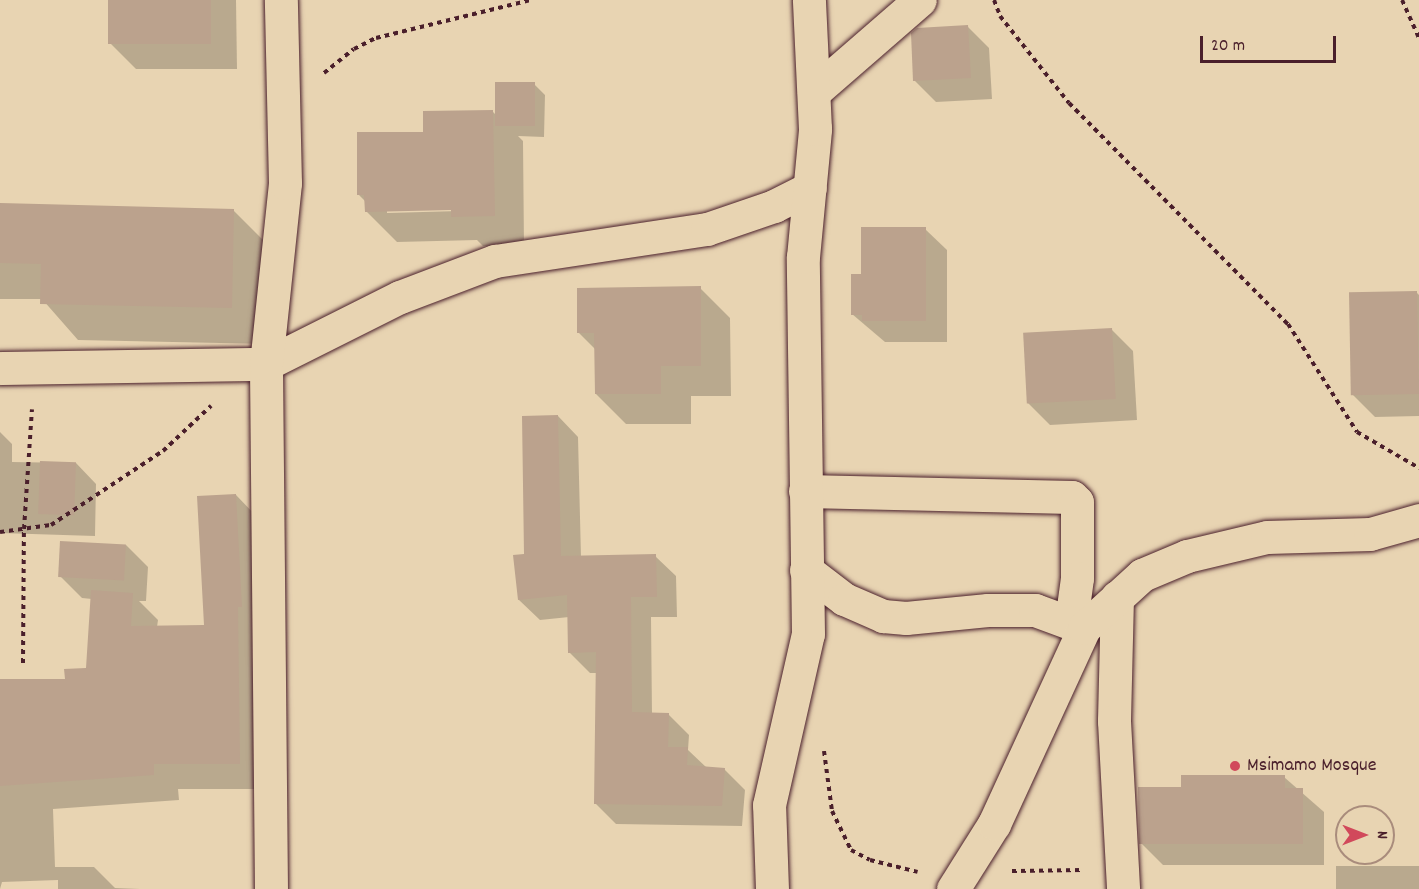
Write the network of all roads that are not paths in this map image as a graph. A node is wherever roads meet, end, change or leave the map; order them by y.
1 (281, 0) edge
2 (809, 0) edge
3 (920, 0) edge
4 (814, 92) junction
5 (810, 189) junction
6 (257, 365) junction
7 (0, 368) edge
8 (805, 491) junction
9 (1419, 520) edge
10 (806, 570) junction
11 (1117, 597) junction
12 (1077, 625) junction
13 (960, 879) edge
14 (271, 889) edge
15 (772, 889) edge
16 (1123, 889) edge

1 - 6 street
2 - 4 street
3 - 4 street
4 - 5 street
5 - 6 street
5 - 8 street
6 - 7 street
6 - 14 street
8 - 10 street
8 - 12 street
9 - 11 street
10 - 12 street
10 - 15 street
11 - 12 street
11 - 16 street
12 - 13 street

